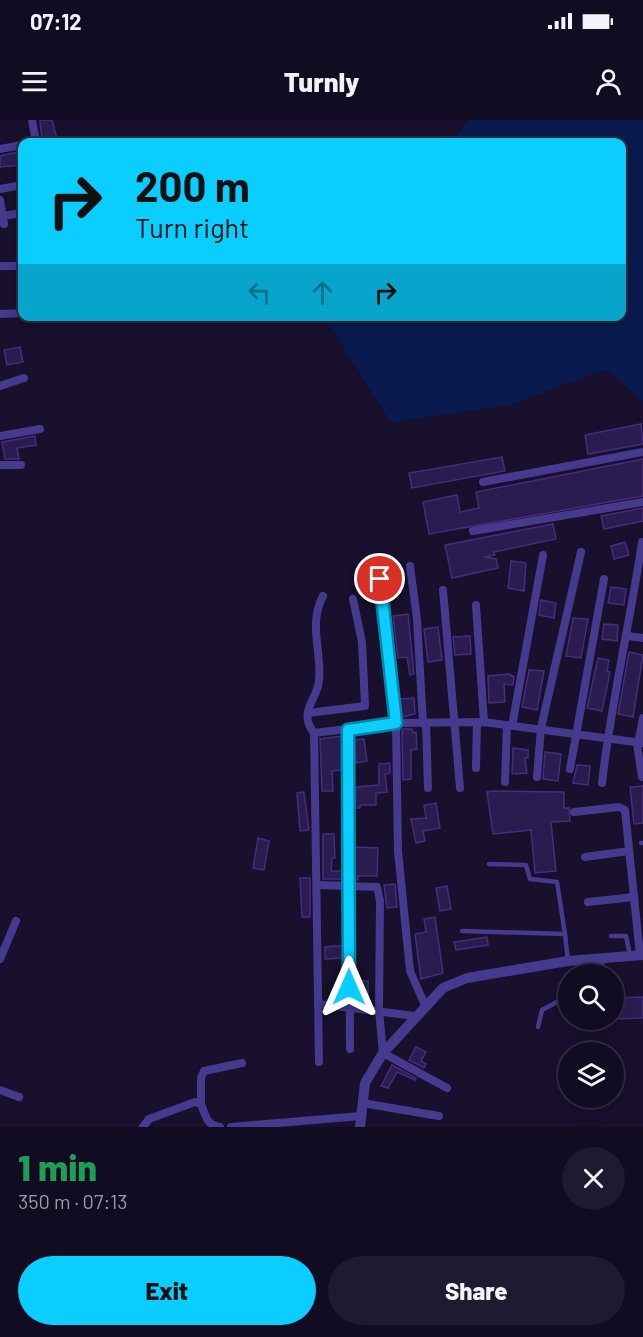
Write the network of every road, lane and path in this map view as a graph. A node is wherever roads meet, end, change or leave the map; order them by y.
1 (32, 120) edge
2 (35, 138) edge
3 (18, 146) edge
4 (0, 149) edge
5 (18, 186) edge
6 (0, 189) edge
7 (0, 200) edge
8 (18, 215) edge
9 (0, 266) edge
10 (18, 266) edge
11 (0, 314) edge
12 (18, 314) edge
13 (24, 378) dead end
14 (0, 386) edge
15 (40, 429) dead end
16 (0, 436) edge
17 (643, 452) edge
18 (0, 465) edge
19 (21, 465) dead end
20 (483, 482) dead end
21 (643, 502) edge
22 (472, 531) dead end
23 (642, 542) edge
24 (581, 552) dead end
25 (543, 555) dead end
26 (410, 566) dead end
27 (380, 579) dead end
28 (604, 579) dead end
29 (443, 590) dead end
30 (323, 597) dead end
31 (353, 599) dead end
32 (476, 605) dead end
33 (628, 636) junction
34 (643, 638) edge
35 (308, 713) junction
36 (643, 718) edge
37 (480, 722) junction
38 (396, 723) junction
39 (424, 723) junction
40 (454, 723) junction
41 (510, 726) junction
42 (541, 728) junction
43 (348, 730) junction
44 (314, 733) junction
45 (577, 734) junction
46 (607, 738) junction
47 (640, 744) edge
48 (476, 768) dead end
49 (570, 770) dead end
50 (537, 777) dead end
51 (642, 777) edge
52 (505, 782) dead end
53 (602, 783) dead end
54 (428, 788) dead end
55 (460, 788) dead end
56 (574, 812) dead end
57 (629, 851) junction
58 (585, 857) dead end
59 (489, 864) dead end
60 (317, 885) junction
61 (349, 885) junction
62 (634, 897) junction
63 (588, 902) dead end
64 (16, 921) dead end
65 (462, 931) dead end
66 (565, 934) junction
67 (611, 936) dead end
68 (638, 955) edge
69 (602, 958) junction
70 (0, 959) edge
71 (568, 961) junction
72 (602, 964) edge
73 (558, 1001) edge
74 (318, 1004) junction
75 (425, 1005) junction
76 (349, 1008) junction
77 (379, 1010) junction
78 (415, 1016) junction
79 (538, 1027) dead end
80 (350, 1049) dead end
81 (383, 1053) junction
82 (319, 1062) dead end
83 (242, 1063) dead end
84 (447, 1088) dead end
85 (0, 1090) edge
86 (19, 1097) dead end
87 (362, 1103) junction
88 (201, 1104) junction
89 (440, 1116) dead end
90 (361, 1122) edge
91 (143, 1127) edge
92 (220, 1127) edge
93 (231, 1127) edge

1 - 2 street
3 - 4 street
5 - 6 street
7 - 8 street
9 - 10 street
11 - 12 street
13 - 14 street
15 - 16 street
17 - 20 street
18 - 19 street
21 - 22 street
23 - 33 street
24 - 42 street
25 - 41 street
26 - 39 street
27 - 38 street
28 - 45 street
29 - 40 street
30 - 35 street
31 - 35 street
32 - 37 street
33 - 34 street
33 - 46 street
35 - 44 street
36 - 47 street
37 - 40 street
37 - 41 street
37 - 48 street
38 - 39 street
38 - 43 street
38 - 75 street
39 - 40 street
39 - 54 street
40 - 55 street
41 - 42 street
41 - 52 street
42 - 45 street
42 - 50 street
43 - 44 street
43 - 61 street
44 - 60 street
45 - 46 street
45 - 49 street
46 - 47 street
46 - 53 street
47 - 51 street
56 - 57 street
57 - 58 street
57 - 62 street
59 - 66 lane
60 - 61 street
60 - 74 street
61 - 76 street
61 - 77 street
62 - 63 street
62 - 68 street
64 - 70 street
65 - 66 lane
66 - 71 lane
67 - 68 lane
68 - 69 street
69 - 71 street
69 - 72 lane
71 - 75 street
73 - 79 lane
74 - 76 street
74 - 82 street
75 - 78 street
76 - 77 street
76 - 80 street
77 - 78 street
77 - 81 street
78 - 81 street
81 - 84 street
81 - 87 street
83 - 88 street
85 - 86 street
87 - 89 street
87 - 90 street
88 - 91 street
88 - 92 street
90 - 93 street

